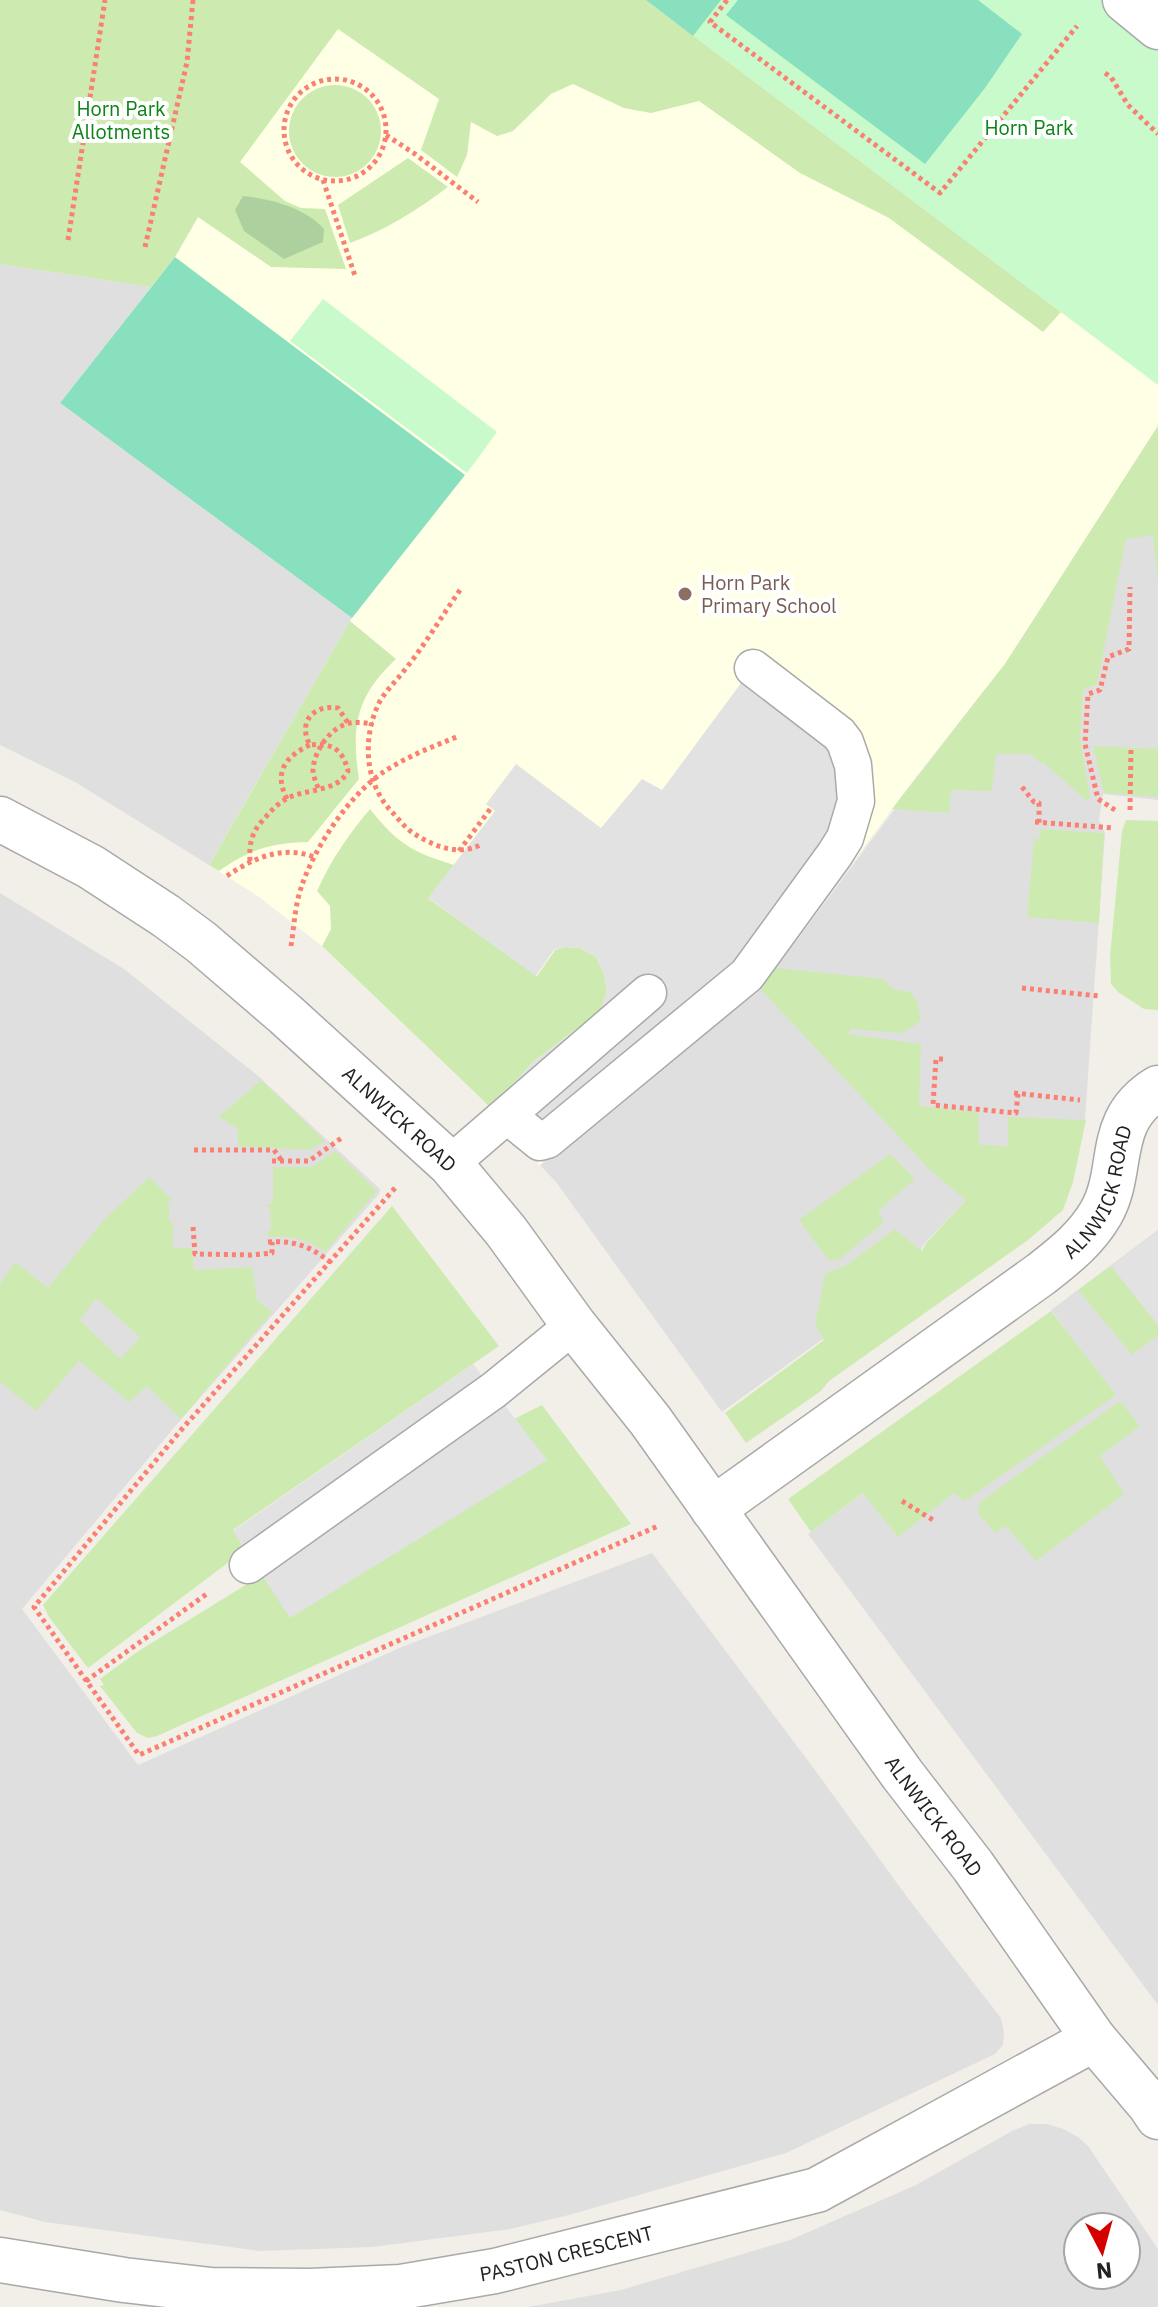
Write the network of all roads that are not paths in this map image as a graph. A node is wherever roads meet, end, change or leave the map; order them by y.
1 (1125, 0) edge
2 (1158, 27) edge
3 (753, 668) dead end
4 (0, 819) edge
5 (648, 993) dead end
6 (1158, 1088) edge
7 (508, 1116) junction
8 (450, 1164) junction
9 (574, 1325) junction
10 (713, 1509) junction
11 (248, 1565) road end
12 (1094, 2039) junction
13 (1155, 2107) edge
14 (0, 2260) edge
15 (123, 2294) edge

1 - 2 street
3 - 7 lane
4 - 8 street, ALNWICK ROAD
5 - 7 lane
6 - 10 street, ALNWICK ROAD
7 - 8 lane
8 - 9 street, ALNWICK ROAD
9 - 10 street, ALNWICK ROAD
9 - 11 lane
10 - 12 street, ALNWICK ROAD
12 - 13 street, ALNWICK ROAD
12 - 15 street, PASTON CRESCENT
14 - 15 street, PASTON CRESCENT

